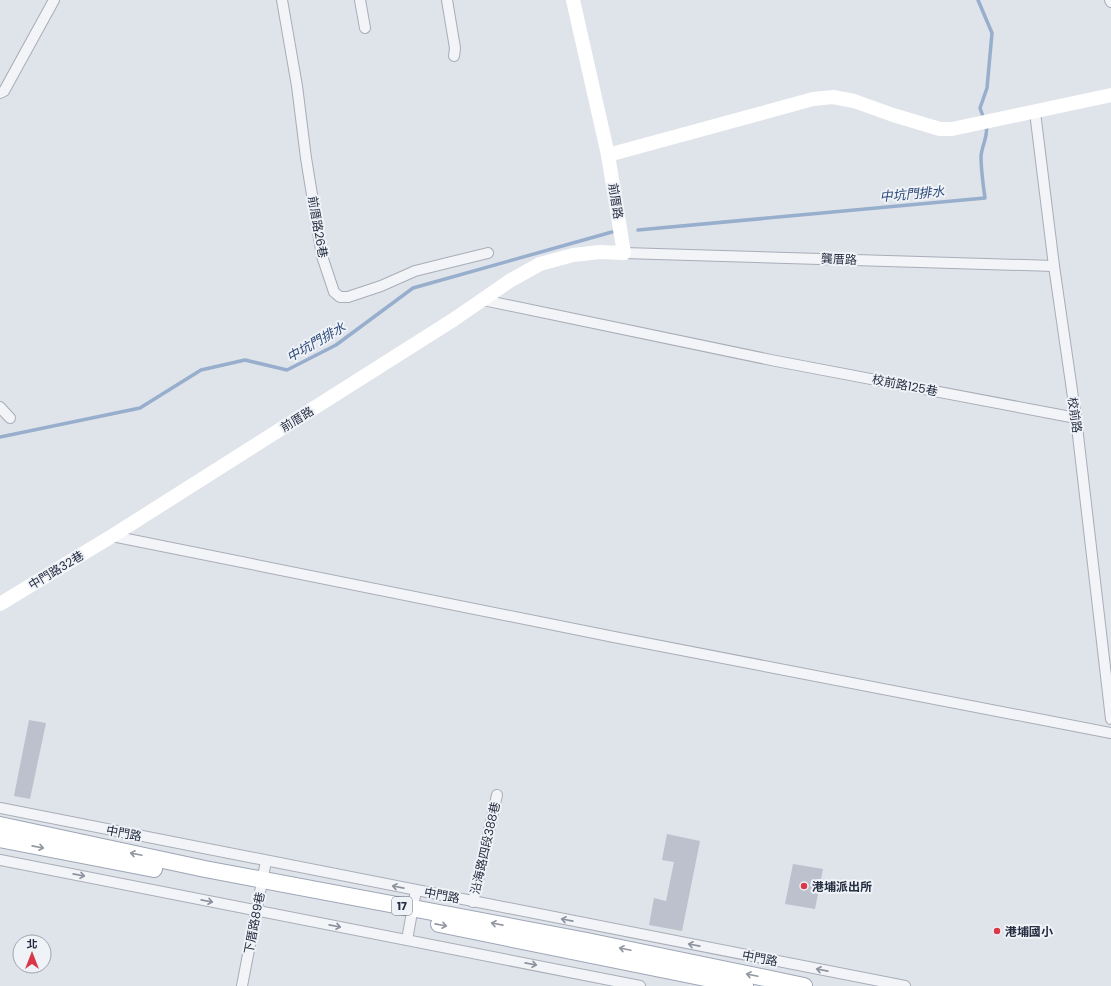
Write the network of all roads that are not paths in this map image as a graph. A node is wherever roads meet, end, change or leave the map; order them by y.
1 (54, 0) edge
2 (282, 0) edge
3 (360, 0) edge
4 (447, 0) edge
5 (573, 0) edge
6 (365, 28) dead end
7 (454, 56) dead end
8 (0, 94) edge
9 (1111, 95) edge
10 (1035, 112) junction
11 (608, 155) junction
12 (488, 253) dead end
13 (624, 253) junction
14 (1054, 266) junction
15 (483, 300) junction
16 (0, 407) edge
17 (10, 418) dead end
18 (1076, 418) junction
19 (112, 536) junction
20 (0, 604) edge
21 (1111, 719) edge
22 (1111, 733) edge
23 (497, 795) dead end
24 (0, 808) edge
25 (0, 825) edge
26 (0, 839) edge
27 (0, 860) edge
28 (266, 861) junction
29 (262, 885) junction
30 (416, 890) junction
31 (473, 902) junction
32 (256, 910) junction
33 (412, 914) junction
34 (406, 940) junction
35 (778, 962) junction
36 (775, 983) edge
37 (242, 986) edge
38 (640, 986) edge
39 (745, 986) edge
40 (804, 986) edge
41 (905, 986) edge

1 - 8 street
2 - 12 street, 前厝路26巷
3 - 6 street
4 - 7 street
5 - 11 street, 前厝路
9 - 10 street
10 - 11 street
10 - 14 street, 校前路
11 - 13 street, 前厝路
13 - 14 street, 龔厝路
13 - 15 street, 前厝路
14 - 18 street, 校前路
15 - 18 street, 校前路125巷
15 - 19 street, 前厝路
16 - 17 street
18 - 21 street, 校前路
19 - 20 street, 中門路32巷
19 - 22 street
23 - 31 street, 沿海路四段388巷
24 - 28 street, 中門路
29 -> 25 main road, 中門路 / 17
26 -> 29 main road, 中門路 / 17
27 -> 32 street
28 - 29 street, 下厝路89巷
30 -> 28 street, 中門路
29 - 32 street, 下厝路89巷
29 - 33 main road, 中門路 / 17
30 - 31 street, 中門路
30 - 33 street
35 -> 31 street, 中門路
32 -> 34 street
32 - 37 street, 下厝路89巷
33 - 34 street
36 -> 33 main road, 中門路 / 17
33 -> 39 main road, 中門路 / 17
34 -> 38 street
35 - 36 street
41 -> 35 street, 中門路
36 - 40 main road, 中門路 / 17

